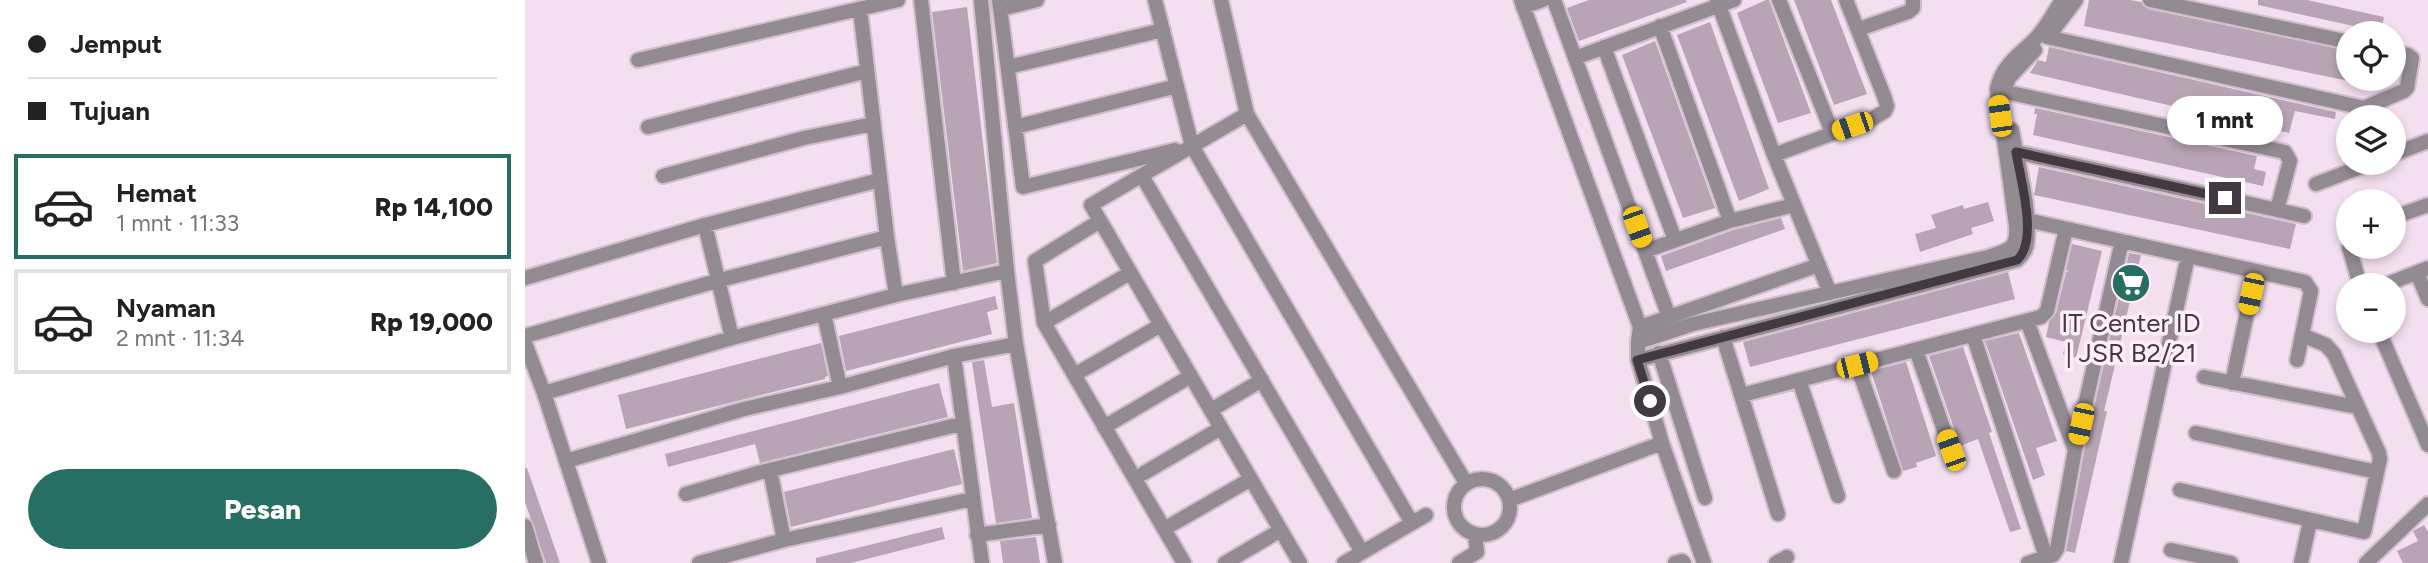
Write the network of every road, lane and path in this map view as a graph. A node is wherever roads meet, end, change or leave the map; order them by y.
1 (898, 0) edge
2 (921, 0) edge
3 (981, 0) edge
4 (1037, 0) edge
5 (1156, 0) edge
6 (1221, 0) edge
7 (1543, 0) edge
8 (1554, 0) edge
9 (1734, 0) edge
10 (1779, 0) edge
11 (1846, 0) edge
12 (1913, 0) edge
13 (2062, 0) edge
14 (2076, 0) edge
15 (2150, 0) edge
16 (1718, 3) edge
17 (1000, 4) edge
18 (1522, 4) edge
19 (860, 9) junction
20 (1660, 26) junction
21 (1859, 29) junction
22 (1163, 30) junction
23 (2047, 37) junction
24 (2336, 39) edge
25 (1604, 47) junction
26 (2406, 55) edge
27 (1575, 58) junction
28 (638, 60) dead end
29 (1008, 67) junction
30 (867, 72) junction
31 (1177, 86) junction
32 (2406, 89) edge
33 (2404, 91) edge
34 (2005, 92) junction
35 (1247, 114) junction
36 (873, 124) junction
37 (649, 127) dead end
38 (1015, 127) junction
39 (1832, 132) junction
40 (2428, 141) edge
41 (1192, 146) junction
42 (2406, 149) edge
43 (2016, 152) junction
44 (1774, 155) junction
45 (2340, 175) edge
46 (663, 176) dead end
47 (1142, 176) junction
48 (880, 180) junction
49 (2316, 184) dead end
50 (1794, 205) junction
51 (2428, 205) edge
52 (2277, 210) junction
53 (2406, 213) edge
54 (2304, 216) dead end
55 (2027, 220) junction
56 (1100, 221) junction
57 (1730, 221) junction
58 (705, 225) junction
59 (2066, 229) junction
60 (887, 237) junction
61 (1675, 240) junction
62 (2122, 241) junction
63 (1646, 251) junction
64 (2188, 256) junction
65 (1819, 265) junction
66 (2422, 270) edge
67 (1006, 271) junction
68 (2256, 271) junction
69 (1130, 273) junction
70 (525, 278) edge
71 (720, 280) junction
72 (954, 283) junction
73 (1830, 293) junction
74 (896, 295) junction
75 (2428, 299) edge
76 (824, 314) junction
77 (1669, 317) junction
78 (2027, 321) junction
79 (1044, 323) junction
80 (1161, 325) junction
81 (1640, 327) junction
82 (1973, 335) junction
83 (2302, 335) junction
84 (525, 336) edge
85 (1723, 337) junction
86 (732, 338) junction
87 (1638, 342) junction
88 (525, 343) edge
89 (2384, 343) edge
90 (1016, 344) junction
91 (1916, 350) junction
92 (1659, 353) junction
93 (954, 356) junction
94 (1637, 360) junction
95 (2297, 360) dead end
96 (1857, 365) junction
97 (1074, 375) junction
98 (1191, 376) junction
99 (2204, 377) dead end
100 (1262, 380) junction
101 (1799, 380) junction
102 (2232, 383) junction
103 (840, 387) junction
104 (544, 393) junction
105 (1742, 395) junction
106 (2357, 407) junction
107 (1211, 410) junction
108 (961, 424) junction
109 (1104, 427) junction
110 (1221, 428) junction
111 (2196, 433) dead end
112 (1662, 443) junction
113 (2428, 445) edge
114 (1951, 450) dead end
115 (2075, 450) junction
116 (566, 461) junction
117 (770, 470) junction
118 (1894, 471) dead end
119 (2377, 472) junction
120 (1144, 473) dead end
121 (1251, 479) junction
122 (1466, 483) junction
123 (2180, 490) dead end
124 (686, 494) dead end
125 (1838, 496) dead end
126 (1705, 498) dead end
127 (972, 499) junction
128 (1509, 500) junction
129 (2428, 505) edge
130 (1778, 514) dead end
131 (1426, 515) dead end
132 (2310, 521) junction
133 (1412, 523) junction
134 (1049, 525) junction
135 (525, 526) edge
136 (1164, 529) junction
137 (1281, 530) junction
138 (977, 535) junction
139 (1475, 535) junction
140 (784, 540) junction
141 (2171, 550) dead end
142 (1362, 552) junction
143 (2046, 557) junction
144 (1479, 558) edge
145 (2375, 559) edge
146 (536, 563) edge
147 (599, 563) edge
148 (699, 563) edge
149 (982, 563) edge
150 (1055, 563) edge
151 (1184, 563) edge
152 (1225, 563) edge
153 (1300, 563) edge
154 (1344, 563) edge
155 (1459, 563) edge
156 (1675, 563) edge
157 (1684, 563) edge
158 (1704, 563) edge
159 (2028, 563) edge
160 (2121, 563) edge
161 (2231, 563) edge
162 (2301, 563) edge

1 - 19 street
2 - 72 street
3 - 67 street
4 - 17 street
5 - 22 street
6 - 35 street
7 - 18 street
8 - 27 street
9 - 16 street
10 - 39 street
11 - 21 street
12 - 21 street
13 - 73 street
14 - 23 street
15 - 24 street
16 - 20 street
16 - 44 street
17 - 29 street
18 - 81 street
19 - 28 street
19 - 30 street
20 - 25 street
20 - 57 street
21 - 39 street
22 - 29 street
22 - 31 street
23 - 33 street
23 - 34 street
25 - 27 street
25 - 61 street
26 - 32 street
27 - 63 street
29 - 38 street
30 - 36 street
30 - 37 street
31 - 38 street
31 - 41 street
34 - 43 street
34 - 52 street
35 - 41 street
35 - 122 street
36 - 46 street
36 - 48 street
38 - 41 street
39 - 44 street
40 - 42 street
41 - 47 street
41 - 133 street
43 - 52 street
43 - 55 street
44 - 50 street
45 - 49 street
47 - 56 street
47 - 100 street
48 - 58 street
48 - 60 street
50 - 57 street
50 - 65 street
51 - 53 street
52 - 54 street
55 - 59 street
55 - 85 street
56 - 69 street
56 - 79 street
57 - 61 street
58 - 70 street
58 - 71 street
59 - 62 street
59 - 78 street
60 - 71 street
60 - 74 street
61 - 63 street
62 - 64 street
62 - 115 street
63 - 77 street
64 - 68 street
64 - 160 street
65 - 73 street
65 - 77 street
66 - 75 street
67 - 72 street
67 - 90 street
68 - 83 street
68 - 102 street
69 - 79 street
69 - 80 street
71 - 84 street
71 - 86 street
72 - 74 street
73 - 87 street
74 - 76 street
76 - 86 street
76 - 103 street
77 - 81 street
78 - 82 street
78 - 115 street
79 - 97 street
80 - 97 street
80 - 98 street
81 - 87 street
82 - 91 street
82 - 143 street
83 - 95 street
83 - 106 street
85 - 92 street
85 - 105 street
86 - 104 street
87 - 94 street
88 - 104 street
89 - 113 street
90 - 93 street
90 - 134 street
91 - 96 street
91 - 114 street
92 - 94 street
92 - 126 street
93 - 103 street
93 - 108 street
94 - 112 street
96 - 101 street
96 - 118 street
97 - 109 street
98 - 107 street
98 - 109 street
99 - 102 street
100 - 107 street
100 - 142 street
101 - 105 street
101 - 125 street
102 - 106 street
103 - 116 street
104 - 116 street
105 - 130 street
106 - 119 street
107 - 110 street
108 - 117 street
108 - 127 street
109 - 136 street
110 - 120 street
110 - 121 street
111 - 119 street
112 - 128 street
112 - 158 street
115 - 143 street
116 - 147 street
117 - 124 street
117 - 140 street
119 - 132 street
121 - 136 street
121 - 137 street
122 - 128 street
122 - 139 street
123 - 132 street
127 - 138 street
127 - 140 street
128 - 139 street
129 - 145 street
131 - 133 street
132 - 162 street
133 - 142 street
134 - 138 street
134 - 150 street
135 - 146 street
136 - 151 street
137 - 152 street
137 - 153 street
138 - 149 street
139 - 144 street
140 - 148 street
141 - 161 street
142 - 154 street
143 - 159 street
144 - 155 street
156 - 157 street

